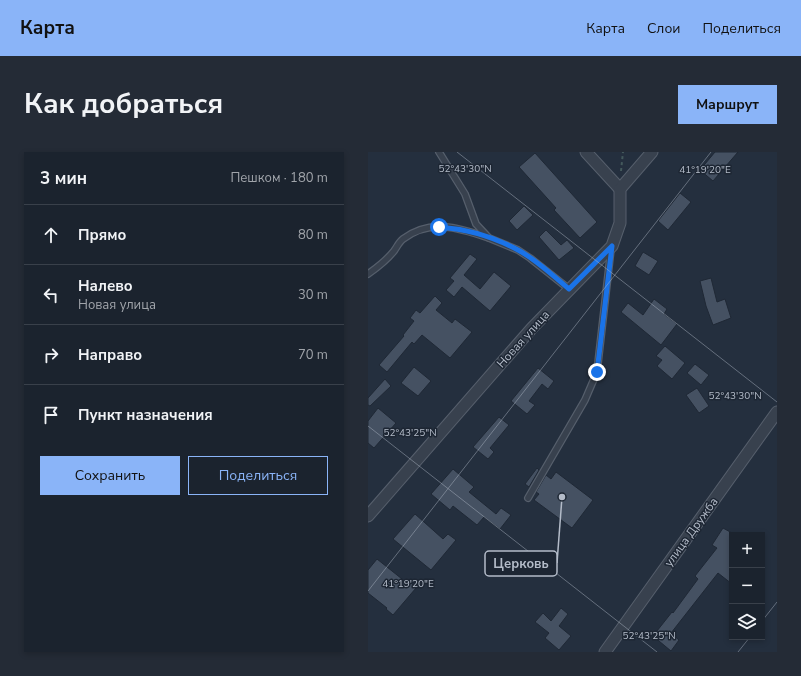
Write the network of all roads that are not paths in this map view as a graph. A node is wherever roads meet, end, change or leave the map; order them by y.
1 (439, 152) edge
2 (586, 152) edge
3 (652, 152) edge
4 (620, 189) junction
5 (489, 238) junction
6 (612, 246) junction
7 (368, 274) edge
8 (569, 289) junction
9 (777, 412) edge
10 (528, 498) dead end
11 (368, 516) edge
12 (605, 652) edge

1 - 5 lane
2 - 4 street
3 - 4 street
4 - 6 street, Новая улица
5 - 7 lane
5 - 8 lane
6 - 8 street, Новая улица
6 - 10 lane
8 - 11 street, Новая улица
9 - 12 street, улица Дружба

